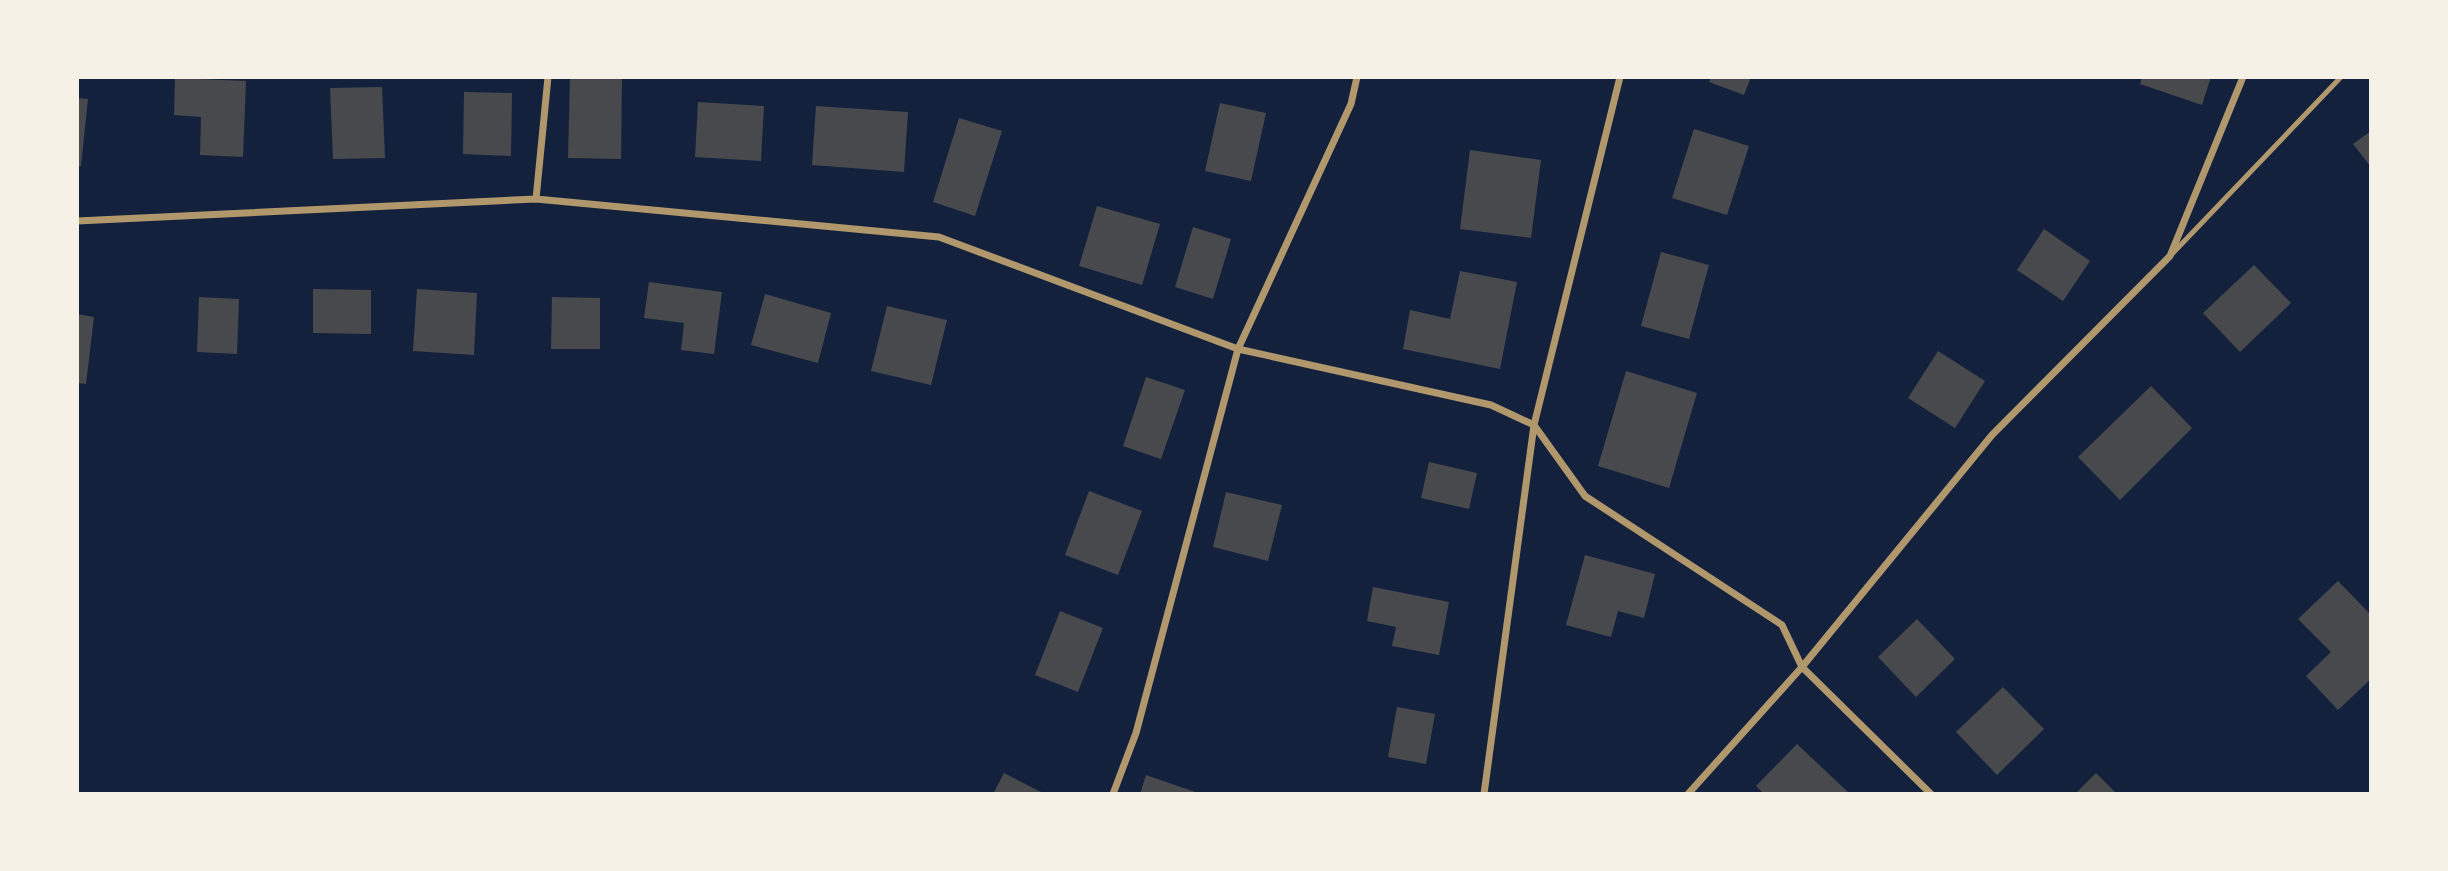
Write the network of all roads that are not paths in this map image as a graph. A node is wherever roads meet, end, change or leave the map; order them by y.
1 (548, 77) edge
2 (1357, 77) edge
3 (1620, 77) edge
4 (2243, 77) edge
5 (2341, 77) edge
6 (536, 200) junction
7 (77, 221) edge
8 (2170, 257) junction
9 (1238, 349) junction
10 (1534, 425) junction
11 (1802, 667) junction
12 (1114, 794) edge
13 (1484, 794) edge
14 (1688, 794) edge
15 (1931, 794) edge

1 - 6 street
2 - 9 street
3 - 10 street
4 - 8 street
5 - 8 lane
6 - 7 street
6 - 9 street
8 - 11 street
9 - 10 street
9 - 12 street
10 - 11 street
10 - 13 street
11 - 14 street
11 - 15 street

